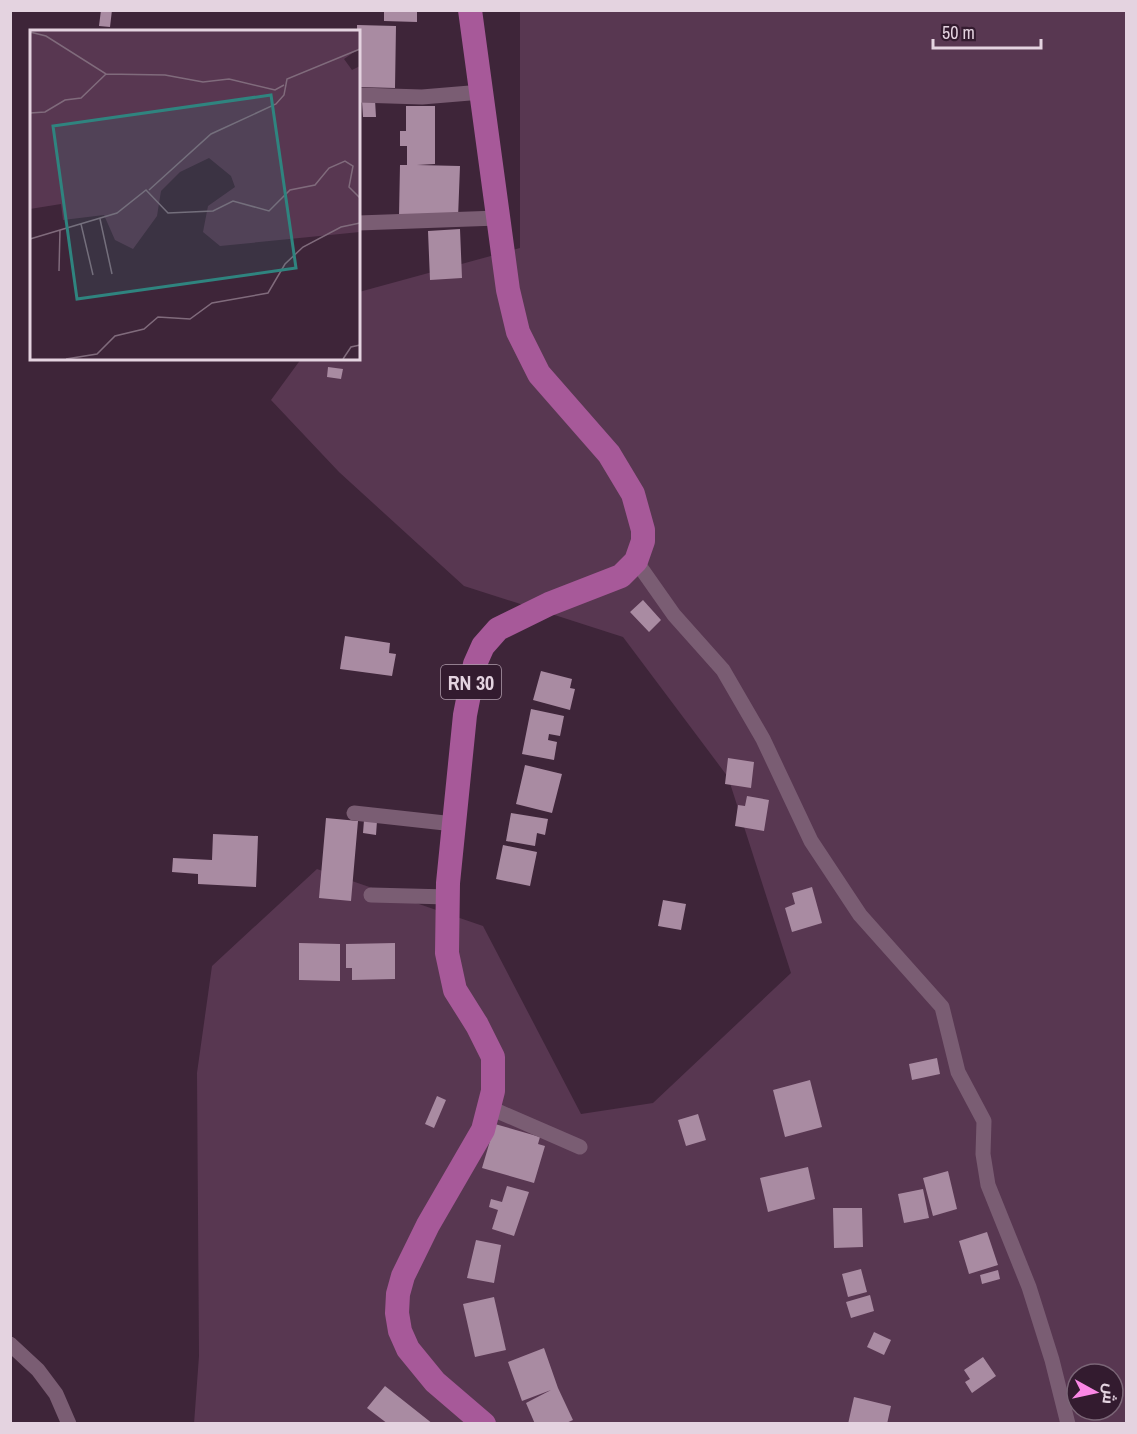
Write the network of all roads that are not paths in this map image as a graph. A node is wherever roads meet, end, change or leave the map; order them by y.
1 (470, 10) edge
2 (482, 92) junction
3 (360, 95) edge
4 (498, 218) junction
5 (360, 223) edge
6 (636, 561) junction
7 (354, 813) dead end
8 (454, 824) junction
9 (371, 895) dead end
10 (448, 897) junction
11 (489, 1107) junction
12 (580, 1147) dead end
13 (10, 1344) edge
14 (69, 1424) edge
15 (484, 1424) edge
16 (1068, 1424) edge

1 - 2 main road
2 - 3 street
2 - 4 main road
4 - 5 street
4 - 6 main road
6 - 8 main road, RN 30
6 - 16 street
7 - 8 street
8 - 10 main road, RN 30
9 - 10 street
10 - 11 main road, RN 30
11 - 12 street
11 - 15 main road, RN 30
13 - 14 street

